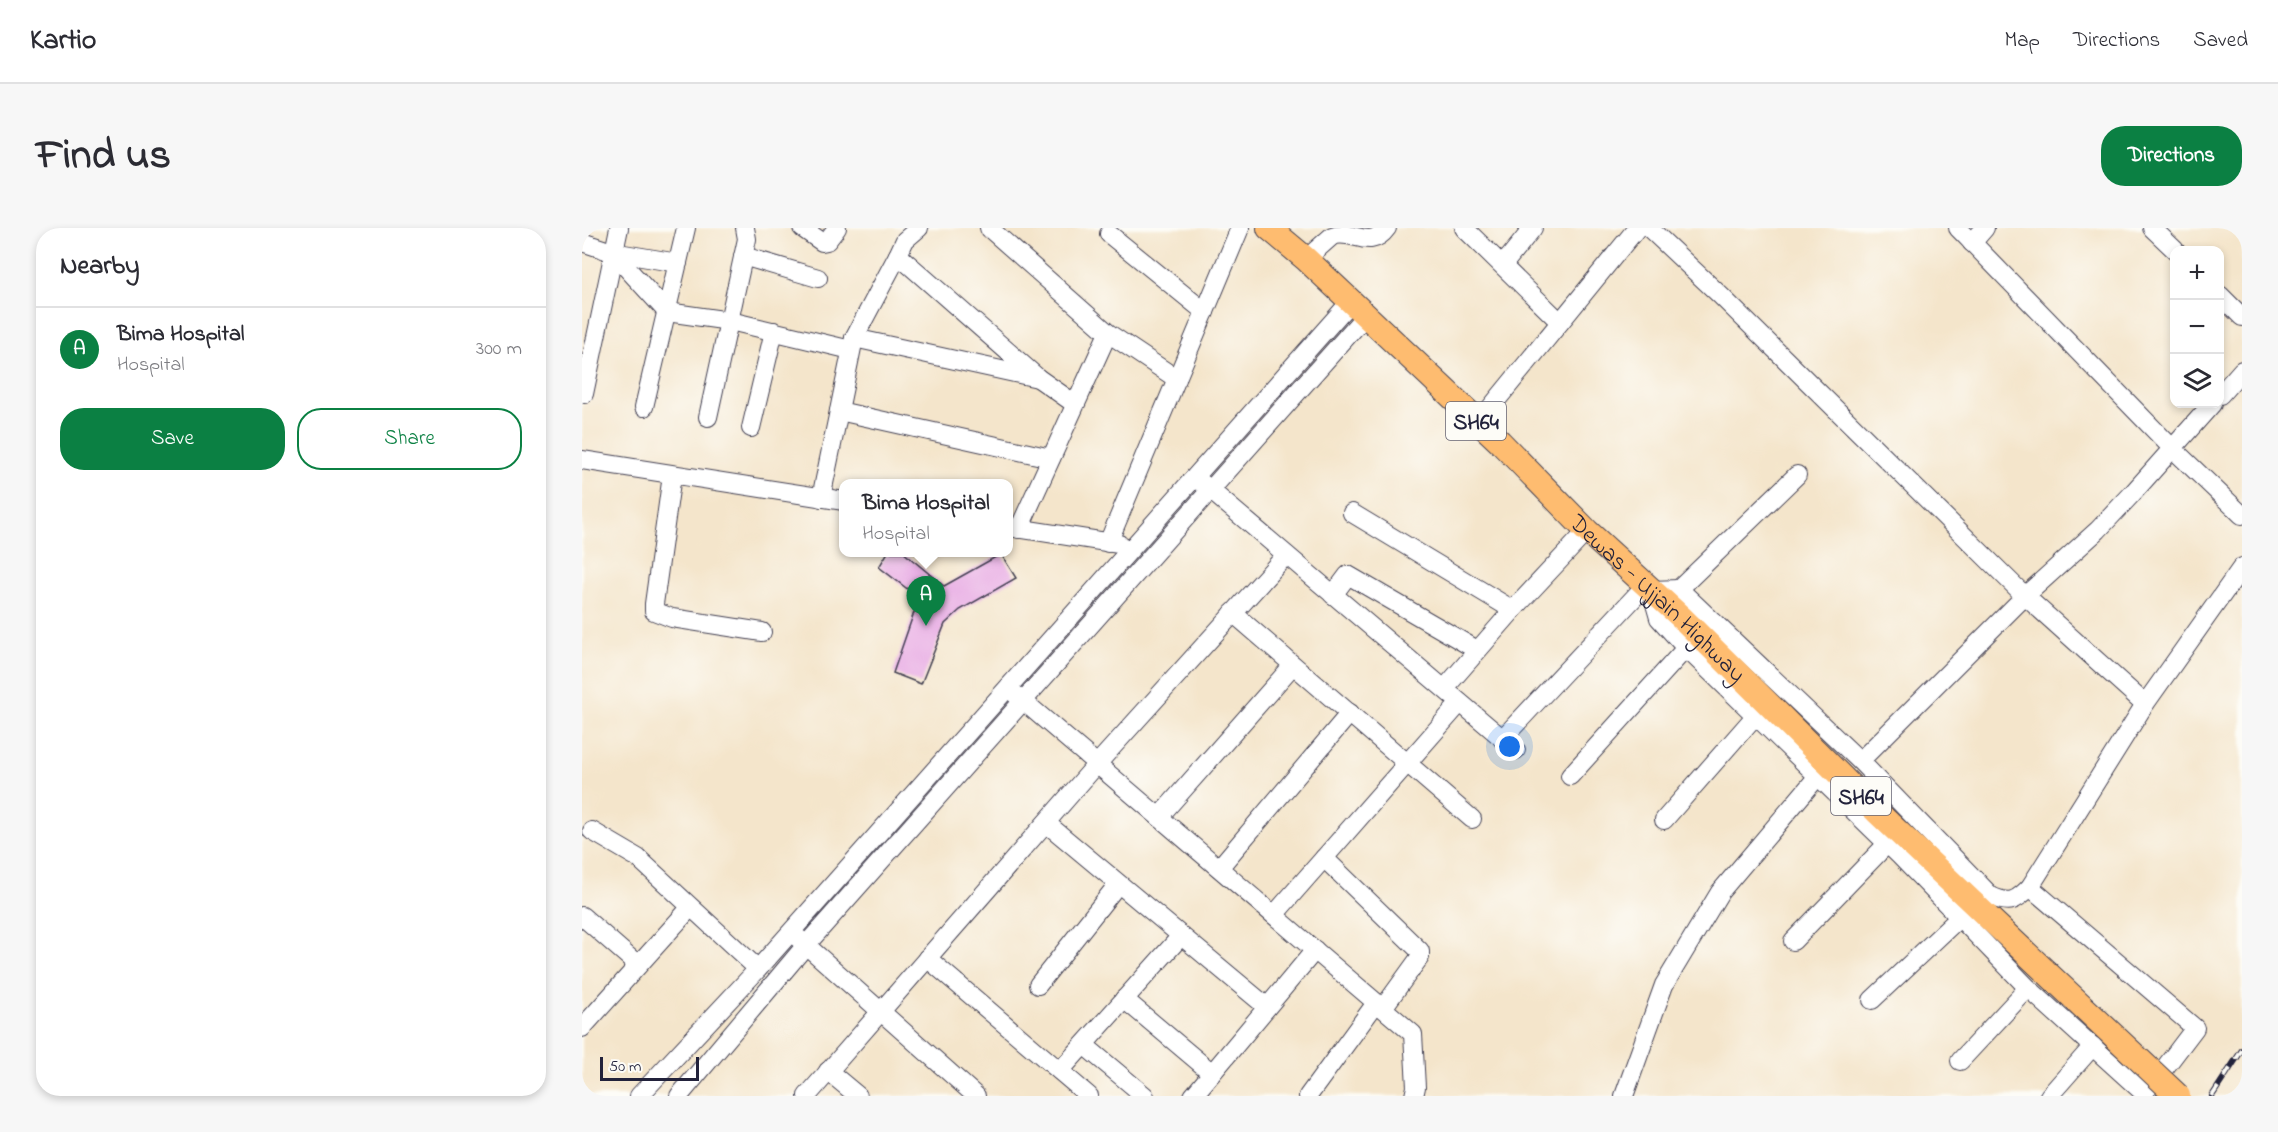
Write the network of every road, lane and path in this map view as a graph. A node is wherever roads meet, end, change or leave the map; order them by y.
1 (619, 228) edge
2 (686, 228) edge
3 (745, 228) edge
4 (802, 228) edge
5 (837, 228) edge
6 (919, 228) edge
7 (989, 228) edge
8 (1240, 228) edge
9 (1269, 228) edge
10 (1387, 228) edge
11 (1464, 228) edge
12 (1533, 228) edge
13 (1637, 228) edge
14 (1649, 228) edge
15 (1958, 228) edge
16 (1985, 228) edge
17 (2152, 228) edge
18 (1109, 234) dead end
19 (582, 242) edge
20 (1972, 243) junction
21 (2171, 246) edge
22 (612, 252) junction
23 (898, 255) junction
24 (743, 256) junction
25 (1306, 260) junction
26 (678, 262) junction
27 (1503, 265) junction
28 (818, 278) dead end
29 (2224, 299) edge
30 (1358, 308) junction
31 (667, 312) junction
32 (1205, 312) junction
33 (2242, 317) edge
34 (730, 321) junction
35 (1560, 322) junction
36 (774, 331) junction
37 (1108, 333) junction
38 (852, 344) junction
39 (2242, 370) edge
40 (1038, 378) junction
41 (1177, 379) junction
42 (2224, 390) edge
43 (584, 394) dead end
44 (1076, 404) junction
45 (644, 407) dead end
46 (2208, 408) edge
47 (839, 411) junction
48 (708, 417) dead end
49 (1478, 423) junction
50 (751, 428) dead end
51 (2172, 448) junction
52 (1051, 458) junction
53 (582, 460) edge
54 (672, 474) junction
55 (1797, 475) dead end
56 (1194, 477) junction
57 (1209, 490) junction
58 (821, 498) junction
59 (839, 500) edge
60 (1353, 513) dead end
61 (2242, 515) edge
62 (1014, 528) edge
63 (1587, 531) junction
64 (1108, 543) junction
65 (1133, 546) junction
66 (1157, 549) junction
67 (1286, 555) junction
68 (2242, 567) edge
69 (1649, 588) junction
70 (1679, 589) junction
71 (1333, 595) junction
72 (2025, 596) junction
73 (1513, 610) junction
74 (1233, 613) junction
75 (762, 632) dead end
76 (1686, 648) junction
77 (1477, 650) junction
78 (1293, 665) junction
79 (1007, 688) junction
80 (1444, 688) junction
81 (1023, 700) junction
82 (1460, 703) junction
83 (2145, 704) junction
84 (1350, 713) junction
85 (1756, 716) junction
86 (1860, 761) junction
87 (1408, 763) junction
88 (1097, 764) junction
89 (1570, 776) dead end
90 (1818, 776) junction
91 (1160, 817) junction
92 (1472, 819) dead end
93 (1664, 820) dead end
94 (1046, 823) junction
95 (592, 831) dead end
96 (1887, 844) junction
97 (1324, 858) junction
98 (1219, 868) junction
99 (1118, 884) junction
100 (2030, 887) junction
101 (690, 908) junction
102 (1274, 915) junction
103 (582, 916) edge
104 (1960, 917) junction
105 (790, 932) junction
106 (1181, 936) junction
107 (1793, 941) dead end
108 (806, 945) junction
109 (1315, 950) junction
110 (927, 958) junction
111 (638, 965) junction
112 (758, 969) junction
113 (2036, 979) junction
114 (1038, 985) dead end
115 (1124, 999) junction
116 (1872, 1000) dead end
117 (1380, 1006) junction
118 (589, 1007) edge
119 (1267, 1007) junction
120 (881, 1011) junction
121 (582, 1028) edge
122 (1084, 1045) junction
123 (2093, 1046) junction
124 (1960, 1062) dead end
125 (828, 1071) junction
126 (1060, 1071) junction
127 (1212, 1073) junction
128 (2144, 1095) edge
129 (639, 1096) edge
130 (679, 1096) edge
131 (807, 1096) edge
132 (858, 1096) edge
133 (976, 1096) edge
134 (1089, 1096) edge
135 (1145, 1096) edge
136 (1192, 1096) edge
137 (1308, 1096) edge
138 (1414, 1096) edge
139 (1624, 1096) edge
140 (2049, 1096) edge
141 (2178, 1096) edge

1 - 22 street
2 - 26 street
3 - 24 street
4 - 5 street
6 - 23 street
7 - 37 street
8 - 32 street
9 - 25 main road, Dewas - Ujjain Highway / SH64
10 - 25 street
11 - 27 street
12 - 27 street
13 - 35 street
14 - 72 street
15 - 20 street
16 - 20 street
17 - 21 street
18 - 32 street
19 - 22 street
20 - 51 street
22 - 26 street
22 - 31 street
22 - 43 street
23 - 38 street
23 - 40 street
24 - 28 street
24 - 34 street
25 - 30 main road, Dewas - Ujjain Highway / SH64
26 - 31 street
27 - 35 street
29 - 33 street
30 - 49 main road, Dewas - Ujjain Highway / SH64
30 - 56 street
30 - 57 street
31 - 34 street
31 - 45 street
32 - 41 street
34 - 36 street
34 - 48 street
35 - 49 street
36 - 38 street
36 - 50 street
37 - 41 street
37 - 44 street
38 - 40 street
38 - 47 street
39 - 42 street
40 - 44 street
41 - 64 street
44 - 52 street
46 - 51 street
47 - 52 street
47 - 58 street
49 - 63 main road, Dewas - Ujjain Highway / SH64
51 - 61 street
51 - 72 street
52 - 62 street
53 - 54 street
54 - 58 street
54 - 75 street
55 - 70 street
56 - 57 street
56 - 65 street
57 - 66 street
57 - 67 street
58 - 59 street
60 - 73 street
62 - 64 street
63 - 69 main road, Dewas - Ujjain Highway / SH64
63 - 73 street
64 - 65 street
65 - 66 street
65 - 79 street
66 - 81 street
67 - 71 street
67 - 74 street
68 - 83 street
69 - 70 street
69 - 76 street
69 - 82 street
69 - 113 main road, Dewas - Ujjain Highway / SH64
70 - 86 street
71 - 77 street
71 - 80 street
72 - 83 street
72 - 86 street
73 - 77 street
74 - 78 street
74 - 88 street
76 - 85 street
76 - 89 street
77 - 80 street
78 - 84 street
78 - 91 street
79 - 81 street
79 - 105 street
80 - 82 street
81 - 88 street
81 - 108 street
82 - 87 street
83 - 100 street
84 - 87 street
84 - 98 street
85 - 90 street
85 - 93 street
86 - 100 street
87 - 92 street
87 - 97 street
88 - 91 street
88 - 94 street
90 - 96 street
90 - 139 street
91 - 98 street
94 - 99 street
94 - 110 street
95 - 101 street
96 - 104 street
96 - 107 street
97 - 102 street
97 - 117 street
98 - 102 street
99 - 106 street
99 - 114 street
100 - 128 street
101 - 111 street
101 - 112 street
102 - 109 street
103 - 111 street
104 - 113 street
104 - 116 street
105 - 108 street
105 - 112 street
106 - 115 street
106 - 119 street
108 - 120 street
108 - 130 street
109 - 117 street
109 - 119 street
110 - 120 street
110 - 126 street
111 - 118 street
112 - 129 street
113 - 123 street
113 - 124 street
113 - 141 main road, SH64, bridge
115 - 122 street
115 - 127 street
117 - 137 street
117 - 138 street
118 - 121 street
119 - 127 street
120 - 125 street
120 - 133 street
122 - 126 street
122 - 135 street
123 - 128 street
123 - 140 street
125 - 131 street
125 - 132 street
126 - 134 street
127 - 136 street

